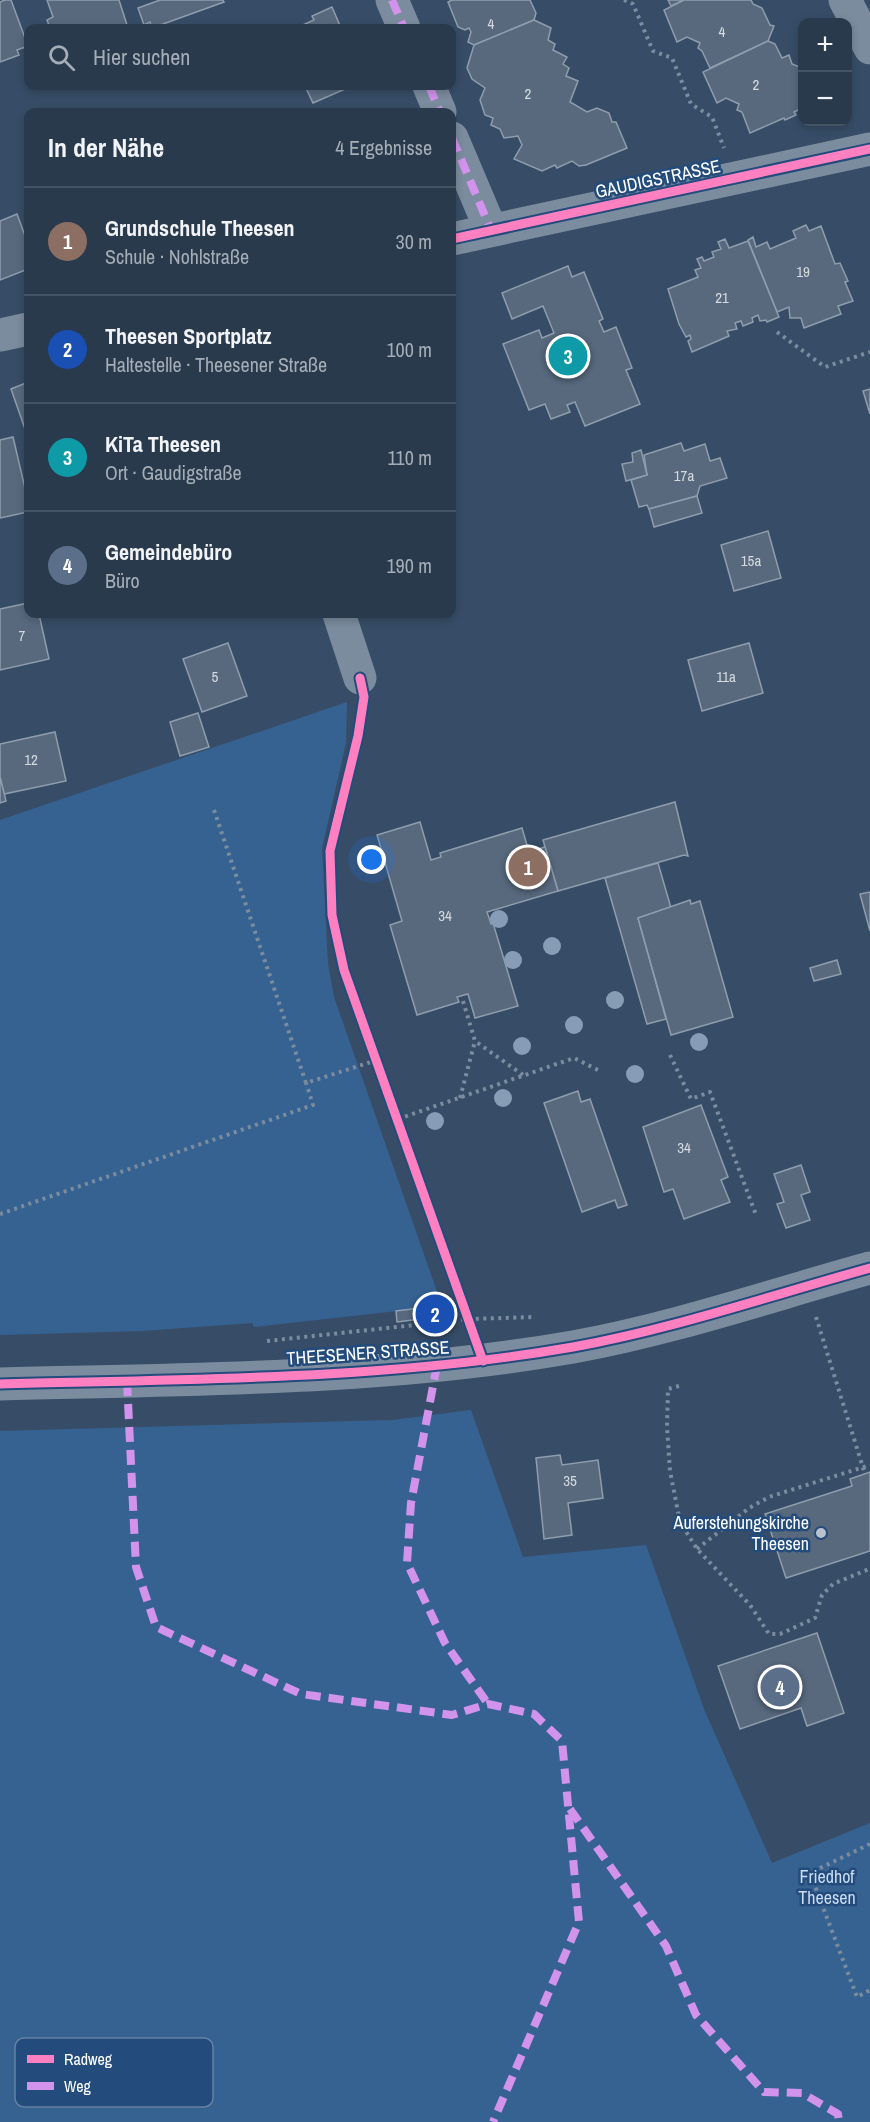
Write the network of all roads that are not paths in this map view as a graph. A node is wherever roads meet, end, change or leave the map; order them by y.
1 (392, 0) edge
2 (845, 0) edge
3 (402, 24) edge
4 (870, 48) edge
5 (431, 90) edge
6 (438, 108) edge
7 (456, 148) edge
8 (870, 150) edge
9 (491, 231) junction
10 (456, 238) edge
11 (24, 330) edge
12 (0, 335) edge
13 (340, 618) edge
14 (360, 678) dead end
15 (870, 1268) edge
16 (0, 1384) edge

1 - 3 street
2 - 4 street
5 - 6 street
7 - 9 street
8 - 9 street, GAUDIGSTRASSE
9 - 10 street, GAUDIGSTRASSE
11 - 12 street
13 - 14 street
15 - 16 street, THEESENER STRASSE

